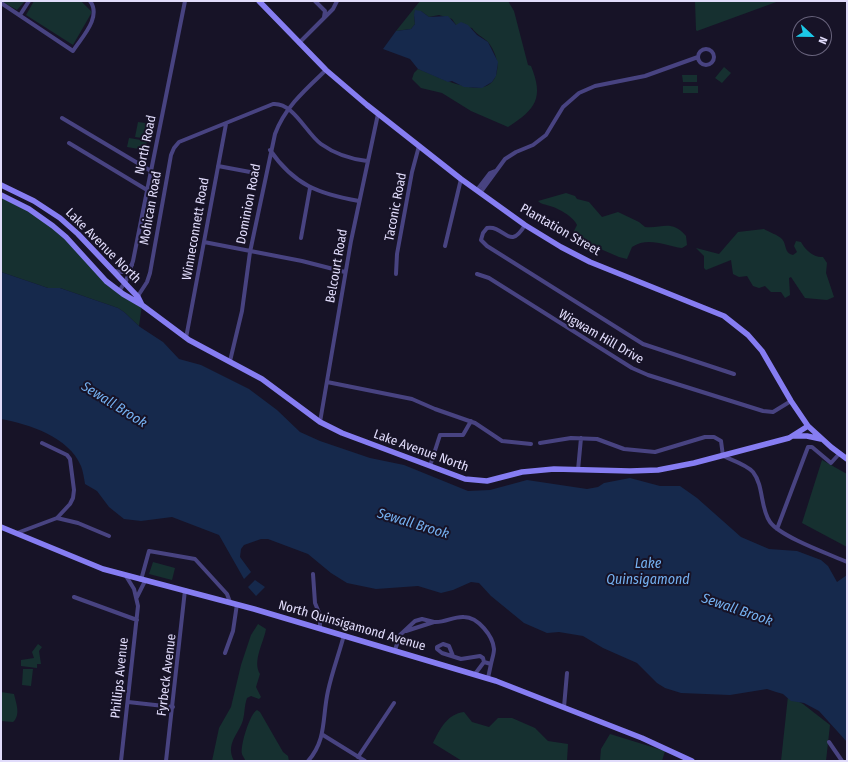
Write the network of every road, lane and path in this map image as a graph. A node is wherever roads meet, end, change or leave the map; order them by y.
1 (29, 1) edge
2 (90, 1) edge
3 (185, 1) edge
4 (253, 1) edge
5 (315, 1) edge
6 (337, 1) edge
7 (260, 2) edge
8 (1, 3) edge
9 (20, 14) junction
10 (324, 18) junction
11 (299, 43) junction
12 (698, 57) dead end
13 (326, 70) junction
14 (288, 108) junction
15 (378, 114) junction
16 (62, 118) dead end
17 (226, 124) junction
18 (69, 142) dead end
19 (420, 146) junction
20 (270, 150) junction
21 (367, 161) junction
22 (218, 166) junction
23 (151, 171) junction
24 (250, 172) dead end
25 (461, 179) junction
26 (1, 185) edge
27 (310, 188) junction
28 (147, 190) junction
29 (479, 191) junction
30 (1, 195) edge
31 (34, 201) junction
32 (359, 201) junction
33 (29, 209) junction
34 (525, 225) junction
35 (301, 238) dead end
36 (204, 242) junction
37 (445, 246) dead end
38 (250, 252) junction
39 (133, 265) junction
40 (110, 269) junction
41 (345, 272) junction
42 (396, 274) dead end
43 (477, 274) dead end
44 (124, 284) junction
45 (119, 291) junction
46 (136, 300) junction
47 (186, 338) junction
48 (230, 361) junction
49 (734, 374) dead end
50 (327, 382) junction
51 (791, 401) junction
52 (320, 422) junction
53 (471, 422) junction
54 (808, 426) junction
55 (794, 436) junction
56 (581, 438) junction
57 (822, 439) junction
58 (42, 443) dead end
59 (540, 443) dead end
60 (532, 444) dead end
61 (839, 454) junction
62 (723, 456) junction
63 (847, 459) edge
64 (430, 466) junction
65 (578, 470) junction
66 (57, 518) junction
67 (1, 526) edge
68 (777, 529) junction
69 (17, 533) junction
70 (110, 536) dead end
71 (847, 562) edge
72 (313, 574) dead end
73 (126, 576) junction
74 (143, 580) junction
75 (185, 590) junction
76 (74, 597) dead end
77 (136, 597) junction
78 (230, 602) junction
79 (237, 604) junction
80 (137, 620) junction
81 (434, 622) junction
82 (320, 628) junction
83 (406, 631) junction
84 (344, 635) junction
85 (395, 650) junction
86 (224, 653) dead end
87 (453, 656) dead end
88 (484, 662) junction
89 (490, 664) junction
90 (567, 673) dead end
91 (475, 674) junction
92 (488, 678) junction
93 (128, 702) junction
94 (394, 703) dead end
95 (173, 707) junction
96 (564, 707) junction
97 (323, 735) junction
98 (829, 742) dead end
99 (358, 757) junction
100 (121, 761) edge
101 (166, 761) edge
102 (308, 761) edge
103 (365, 761) edge
104 (692, 761) edge
105 (842, 761) edge

1 - 9 street
2 - 9 street
3 - 23 street, North Road
4 - 7 main road, Plantation Street
5 - 10 street
6 - 10 street
7 - 11 main road, Plantation Street
8 - 9 street
10 - 11 street
11 - 13 main road, Plantation Street
12 - 29 street
13 - 14 street, Dominion Road
13 - 15 main road, Plantation Street
14 - 17 street, Mohican Road
14 - 20 street, Dominion Road
14 - 21 street
15 - 19 main road, Plantation Street
15 - 21 street, Belcourt Road
16 - 23 street
17 - 22 street, Winneconnett Road
17 - 46 street, Mohican Road
18 - 28 street
19 - 25 main road, Plantation Street
19 - 42 street, Taconic Road
20 - 27 street
20 - 38 street, Dominion Road
21 - 32 street, Belcourt Road
22 - 24 street
22 - 36 street, Winneconnett Road
23 - 28 street, North Road
25 - 29 main road, Plantation Street
25 - 37 street
26 - 31 main road, Lake Avenue North
27 - 32 street
27 - 35 street
28 - 39 street, North Road
29 - 34 main road, Plantation Street
30 - 33 main road, Lake Avenue North
31 - 33 main road
31 - 40 main road, Lake Avenue North
32 - 41 street, Belcourt Road
33 - 45 main road, Lake Avenue North
34 - 49 street, Wigwam Hill Drive
34 - 51 main road, Plantation Street
36 - 38 street
36 - 47 street, Winneconnett Road
38 - 41 street
38 - 48 street, Dominion Road
39 - 40 street
39 - 44 street, North Road
40 - 44 main road, Lake Avenue North
41 - 50 street, Belcourt Road
43 - 51 street, Wigwam Hill Drive
44 - 45 street, North Road
44 - 46 main road, Lake Avenue North
45 - 46 main road, Lake Avenue North
46 - 47 main road, Lake Avenue North
47 - 48 main road, Lake Avenue North
48 - 52 main road, Lake Avenue North
50 - 52 street, Belcourt Road
50 - 53 street
51 - 54 main road, Plantation Street
52 - 64 main road, Lake Avenue North
53 - 60 street
53 - 64 street
54 - 55 main road
54 - 57 main road, Plantation Street
55 - 57 main road
55 - 62 main road, Lake Avenue North
56 - 59 street
56 - 62 street
56 - 65 street
57 - 61 main road, Plantation Street
58 - 66 street
61 - 63 main road, Plantation Street
61 - 68 street
62 - 65 main road, Lake Avenue North
62 - 68 street
64 - 65 main road, Lake Avenue North
66 - 69 street
66 - 70 street
67 - 69 main road, North Quinsigamond Avenue
68 - 71 street
69 - 73 main road, North Quinsigamond Avenue
72 - 82 street
73 - 74 main road, North Quinsigamond Avenue
73 - 77 street, Phillips Avenue
74 - 75 main road, North Quinsigamond Avenue
74 - 77 street
74 - 78 street
75 - 78 main road, North Quinsigamond Avenue
75 - 95 street, Fyrbeck Avenue
76 - 80 street
77 - 80 street, Phillips Avenue
78 - 79 main road, North Quinsigamond Avenue
79 - 82 main road, North Quinsigamond Avenue
79 - 86 street
80 - 93 street, Phillips Avenue
81 - 83 street
81 - 83 street
81 - 89 street
82 - 84 main road, North Quinsigamond Avenue
83 - 85 street
84 - 85 main road, North Quinsigamond Avenue
84 - 97 street
85 - 91 main road, North Quinsigamond Avenue
87 - 88 street
88 - 89 street
88 - 91 street
89 - 92 street
90 - 96 street
91 - 92 main road, North Quinsigamond Avenue
92 - 96 main road, North Quinsigamond Avenue
93 - 95 street
93 - 100 street, Phillips Avenue
94 - 99 street
95 - 101 street, Fyrbeck Avenue
96 - 104 main road, North Quinsigamond Avenue
97 - 99 street
97 - 102 street
98 - 105 street
99 - 103 street

